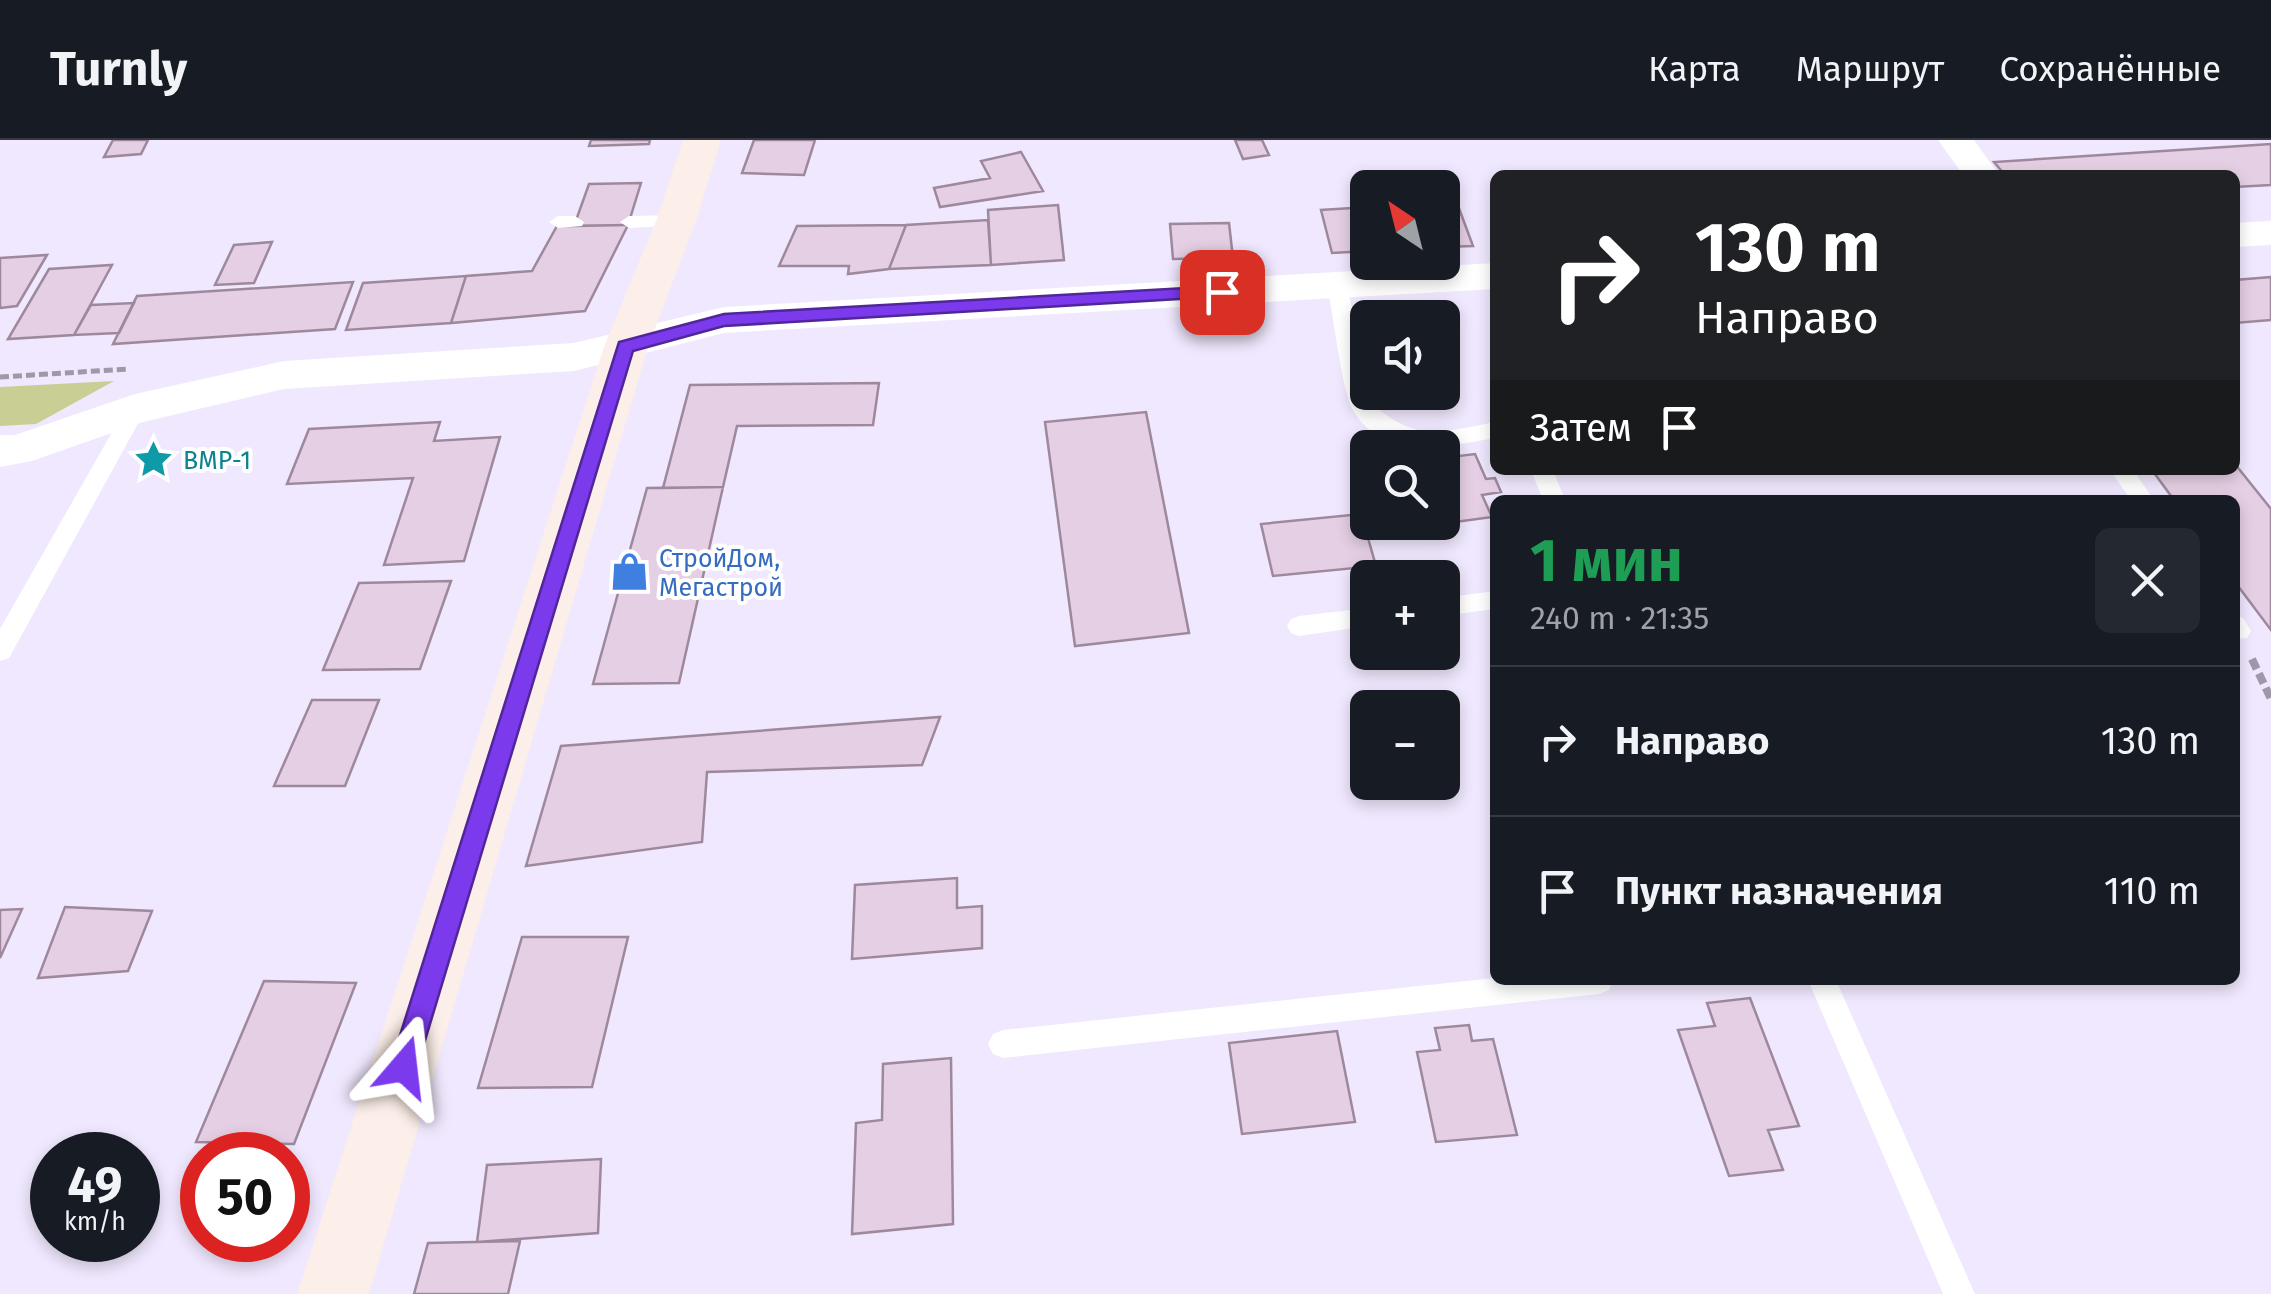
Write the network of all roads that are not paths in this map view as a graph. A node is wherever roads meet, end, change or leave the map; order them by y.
1 (702, 140) edge
2 (1956, 140) edge
3 (1978, 170) edge
4 (2271, 233) edge
5 (2240, 235) edge
6 (1490, 276) edge
7 (1337, 285) junction
8 (626, 347) junction
9 (135, 409) junction
10 (1490, 431) edge
11 (0, 452) edge
12 (1490, 601) edge
13 (1460, 605) edge
14 (1350, 619) edge
15 (1299, 626) dead end
16 (0, 651) edge
17 (1553, 985) edge
18 (1824, 985) edge
19 (1004, 1044) dead end
20 (333, 1294) edge
21 (1959, 1294) edge

1 - 8 main road
2 - 3 street
4 - 5 street
6 - 7 street
7 - 8 street
7 - 10 lane
8 - 9 street
8 - 20 main road
9 - 11 street
9 - 16 lane
12 - 13 lane
14 - 15 lane
17 - 19 lane
18 - 21 lane

